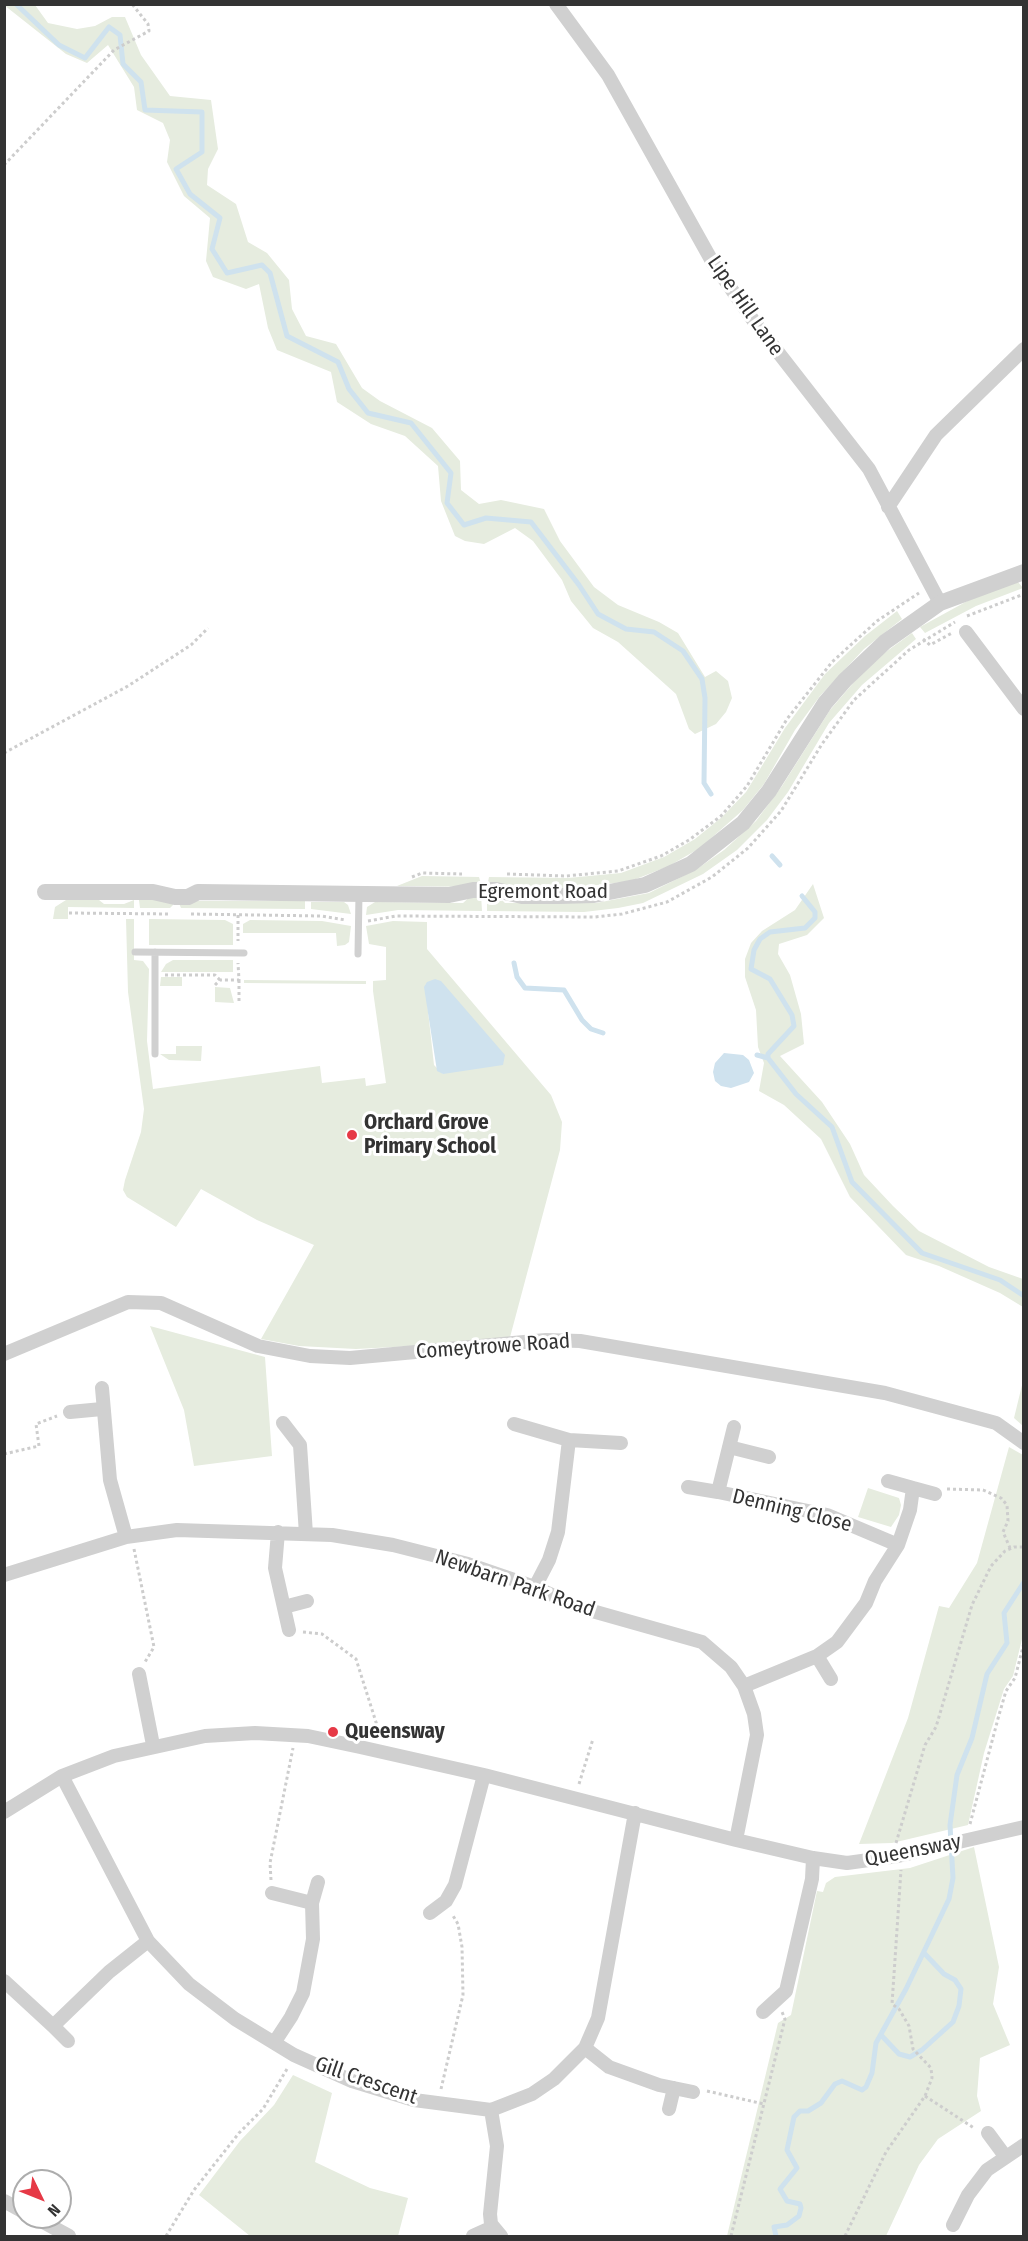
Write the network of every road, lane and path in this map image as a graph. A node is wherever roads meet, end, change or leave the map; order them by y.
1 (132, 4) edge
2 (556, 4) edge
3 (4, 165) edge
4 (1023, 350) edge
5 (888, 507) junction
6 (1023, 572) edge
7 (930, 586) junction
8 (1023, 594) edge
9 (940, 603) junction
10 (208, 628) dead end
11 (966, 632) joint
12 (923, 640) junction
13 (1023, 709) edge
14 (4, 753) edge
15 (463, 874) dead end
16 (506, 874) dead end
17 (404, 880) dead end
18 (45, 892) dead end
19 (359, 894) junction
20 (69, 913) dead end
21 (176, 914) dead end
22 (186, 914) dead end
23 (359, 921) junction
24 (135, 952) dead end
25 (155, 952) junction
26 (244, 953) dead end
27 (358, 954) dead end
28 (155, 975) junction
29 (220, 980) dead end
30 (239, 980) dead end
31 (239, 1003) dead end
32 (155, 1054) dead end
33 (4, 1354) edge
34 (102, 1388) dead end
35 (102, 1409) junction
36 (70, 1412) joint
37 (283, 1423) dead end
38 (514, 1424) dead end
39 (734, 1427) dead end
40 (569, 1440) junction
41 (621, 1443) dead end
42 (1023, 1443) edge
43 (729, 1447) junction
44 (4, 1454) edge
45 (770, 1456) dead end
46 (888, 1481) dead end
47 (688, 1486) dead end
48 (913, 1488) junction
49 (718, 1492) junction
50 (935, 1494) joint
51 (278, 1532) junction
52 (306, 1534) junction
53 (130, 1536) junction
54 (898, 1545) junction
55 (1021, 1547) edge
56 (1010, 1548) junction
57 (4, 1575) edge
58 (534, 1587) junction
59 (307, 1601) dead end
60 (284, 1607) junction
61 (289, 1630) joint
62 (1023, 1643) edge
63 (817, 1656) junction
64 (139, 1674) joint
65 (831, 1679) dead end
66 (744, 1686) junction
67 (296, 1735) junction
68 (593, 1739) dead end
69 (153, 1745) junction
70 (378, 1751) junction
71 (484, 1775) junction
72 (62, 1776) junction
73 (576, 1798) junction
74 (4, 1812) edge
75 (635, 1813) junction
76 (1023, 1827) edge
77 (736, 1840) junction
78 (969, 1841) junction
79 (898, 1856) junction
80 (813, 1858) junction
81 (318, 1882) dead end
82 (272, 1893) joint
83 (446, 1901) junction
84 (312, 1903) junction
85 (430, 1913) dead end
86 (148, 1941) junction
87 (4, 1981) edge
88 (777, 2000) junction
89 (764, 2012) dead end
90 (53, 2026) junction
91 (68, 2041) dead end
92 (274, 2043) junction
93 (585, 2048) junction
94 (294, 2055) junction
95 (674, 2088) junction
96 (693, 2092) joint
97 (925, 2096) junction
98 (437, 2103) junction
99 (764, 2104) junction
100 (669, 2109) dead end
101 (491, 2110) junction
102 (988, 2133) joint
103 (1023, 2145) edge
104 (1005, 2156) junction
105 (952, 2225) dead end
106 (497, 2232) edge
107 (166, 2236) edge
108 (473, 2236) edge
109 (731, 2236) edge
110 (844, 2236) edge

1 - 3 path
2 - 5 street, Lipe Hill Lane
4 - 5 street
5 - 7 street, Lipe Hill Lane
6 - 9 street, Egremont Road
7 - 9 street, Lipe Hill Lane
7 - 16 path
8 - 12 path
9 - 19 street, Egremont Road
10 - 14 path
11 - 12 path
11 - 13 street
12 - 23 path
15 - 17 path
18 - 19 street, Egremont Road
19 - 23 lane
20 - 21 path
22 - 23 path
23 - 27 lane
24 - 25 lane
25 - 26 lane
25 - 28 lane
28 - 29 path
28 - 32 lane
30 - 31 path
33 - 42 street, Comeytrowe Road
34 - 35 street
35 - 36 street
35 - 53 street
36 - 44 path
37 - 52 street
38 - 40 street
39 - 43 street, Denning Close
40 - 41 street
40 - 58 street
43 - 45 street
43 - 49 street, Denning Close
46 - 48 street
47 - 49 street, Denning Close
48 - 50 street
48 - 54 street
49 - 54 street, Denning Close
50 - 56 path
51 - 52 street, Newbarn Park Road
51 - 53 street, Newbarn Park Road
51 - 60 street
52 - 58 street, Newbarn Park Road
53 - 57 street, Newbarn Park Road
53 - 64 path
54 - 63 street
55 - 56 path
56 - 79 path
58 - 66 street, Newbarn Park Road
59 - 60 street
60 - 61 street
61 - 70 path
62 - 78 path
63 - 65 street
63 - 66 street
64 - 69 street
66 - 77 street, Newbarn Park Road
67 - 69 street, Queensway
67 - 70 street, Queensway
67 - 82 path
68 - 73 path
69 - 72 street, Queensway
70 - 71 street, Queensway
71 - 73 street, Queensway
71 - 83 street
72 - 74 street, Queensway
72 - 86 street, Gill Crescent
73 - 75 street, Queensway
75 - 77 street, Queensway
75 - 93 street, Gill Crescent
76 - 78 street, Queensway
77 - 80 street, Queensway
78 - 79 street, Queensway
79 - 80 street, Queensway
79 - 97 path
80 - 88 street
81 - 84 street
82 - 84 street
83 - 85 street
83 - 98 path
84 - 92 street
86 - 90 street
86 - 92 street, Gill Crescent
87 - 90 street
88 - 89 street
88 - 99 path
90 - 91 street
92 - 94 street, Gill Crescent
93 - 95 street
93 - 101 street, Gill Crescent
94 - 98 street, Gill Crescent
94 - 107 path
95 - 96 street
95 - 100 street
96 - 99 path
97 - 102 path
97 - 110 path
98 - 101 street, Gill Crescent
99 - 109 path
101 - 106 street
102 - 104 street
103 - 104 street
104 - 105 street
106 - 108 street

